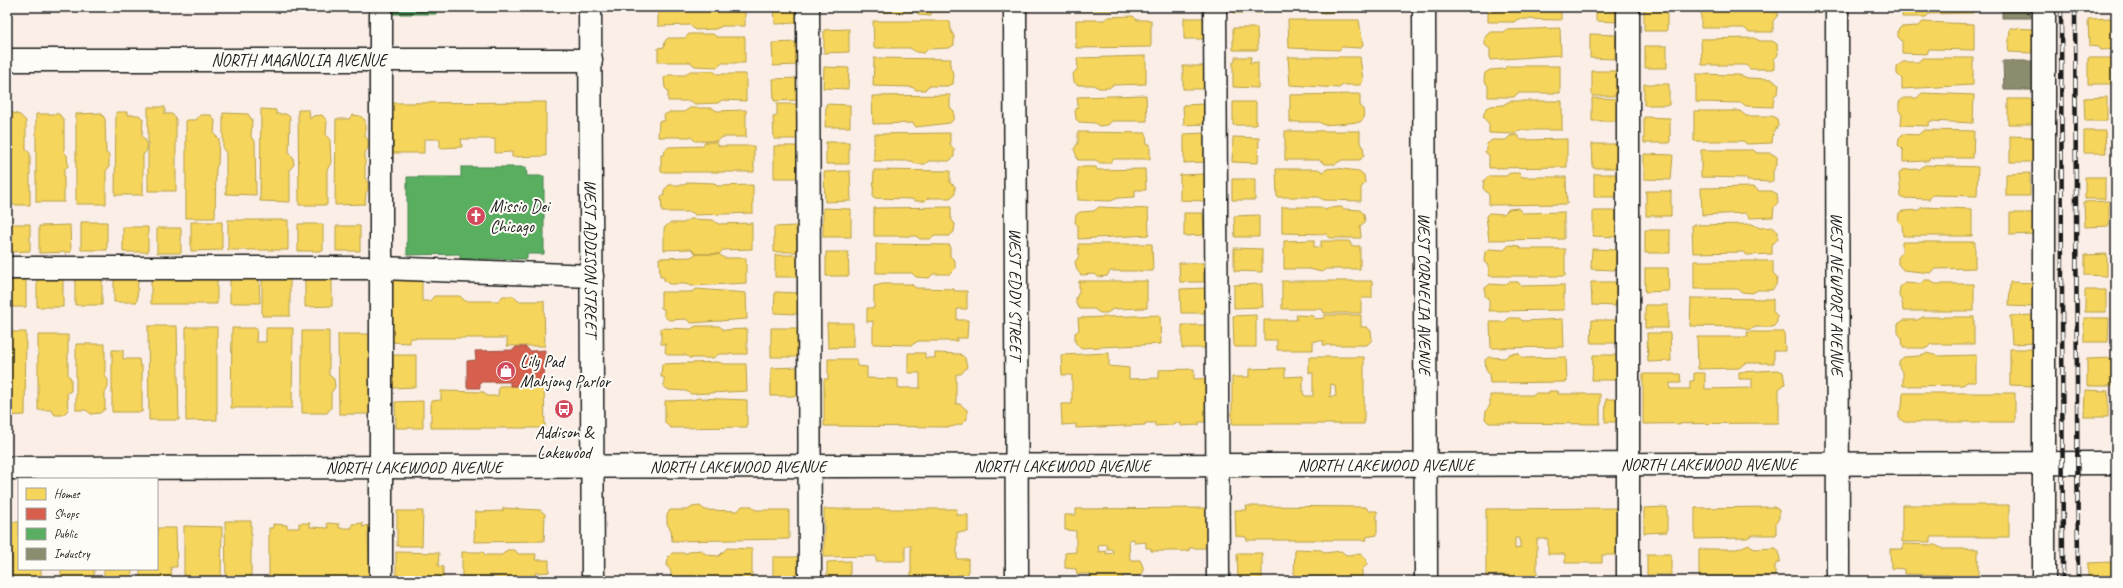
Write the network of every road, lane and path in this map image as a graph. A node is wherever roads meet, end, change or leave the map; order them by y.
1 (381, 7) edge
2 (590, 7) edge
3 (808, 7) edge
4 (1015, 7) edge
5 (1215, 7) edge
6 (1424, 7) edge
7 (1628, 7) edge
8 (1837, 7) edge
9 (2044, 7) edge
10 (381, 59) junction
11 (7, 60) edge
12 (591, 60) junction
13 (7, 268) edge
14 (381, 268) junction
15 (592, 276) junction
16 (2116, 463) edge
17 (1627, 464) junction
18 (1838, 464) junction
19 (2044, 464) junction
20 (1425, 465) junction
21 (1016, 466) junction
22 (1218, 466) junction
23 (592, 467) junction
24 (808, 467) junction
25 (7, 468) edge
26 (381, 468) junction
27 (381, 581) edge
28 (593, 581) edge
29 (810, 581) edge
30 (1016, 581) edge
31 (1218, 581) edge
32 (1426, 581) edge
33 (1628, 581) edge
34 (1838, 581) edge
35 (2044, 581) edge

1 - 10 street
2 - 12 street, WEST ADDISON STREET
3 - 24 street
4 - 21 street, WEST EDDY STREET
5 - 22 street
6 - 20 street, WEST CORNELIA AVENUE
7 - 17 street
8 - 18 street, WEST NEWPORT AVENUE
9 - 19 street
10 - 11 street, NORTH MAGNOLIA AVENUE
10 - 12 street, NORTH MAGNOLIA AVENUE
10 - 14 street
12 - 15 street, WEST ADDISON STREET
13 - 14 street
14 - 15 street
14 - 26 street
15 - 23 street, WEST ADDISON STREET
16 - 19 street, NORTH LAKEWOOD AVENUE
17 - 18 street, NORTH LAKEWOOD AVENUE
17 - 20 street, NORTH LAKEWOOD AVENUE
17 - 33 street
18 - 19 street, NORTH LAKEWOOD AVENUE
18 - 34 street, WEST NEWPORT AVENUE
19 - 35 street
20 - 22 street, NORTH LAKEWOOD AVENUE
20 - 32 street, WEST CORNELIA AVENUE
21 - 22 street, NORTH LAKEWOOD AVENUE
21 - 24 street, NORTH LAKEWOOD AVENUE
21 - 30 street, WEST EDDY STREET
22 - 31 street
23 - 24 street, NORTH LAKEWOOD AVENUE
23 - 26 street, NORTH LAKEWOOD AVENUE
23 - 28 street, WEST ADDISON STREET
24 - 29 street
25 - 26 street, NORTH LAKEWOOD AVENUE
26 - 27 street

